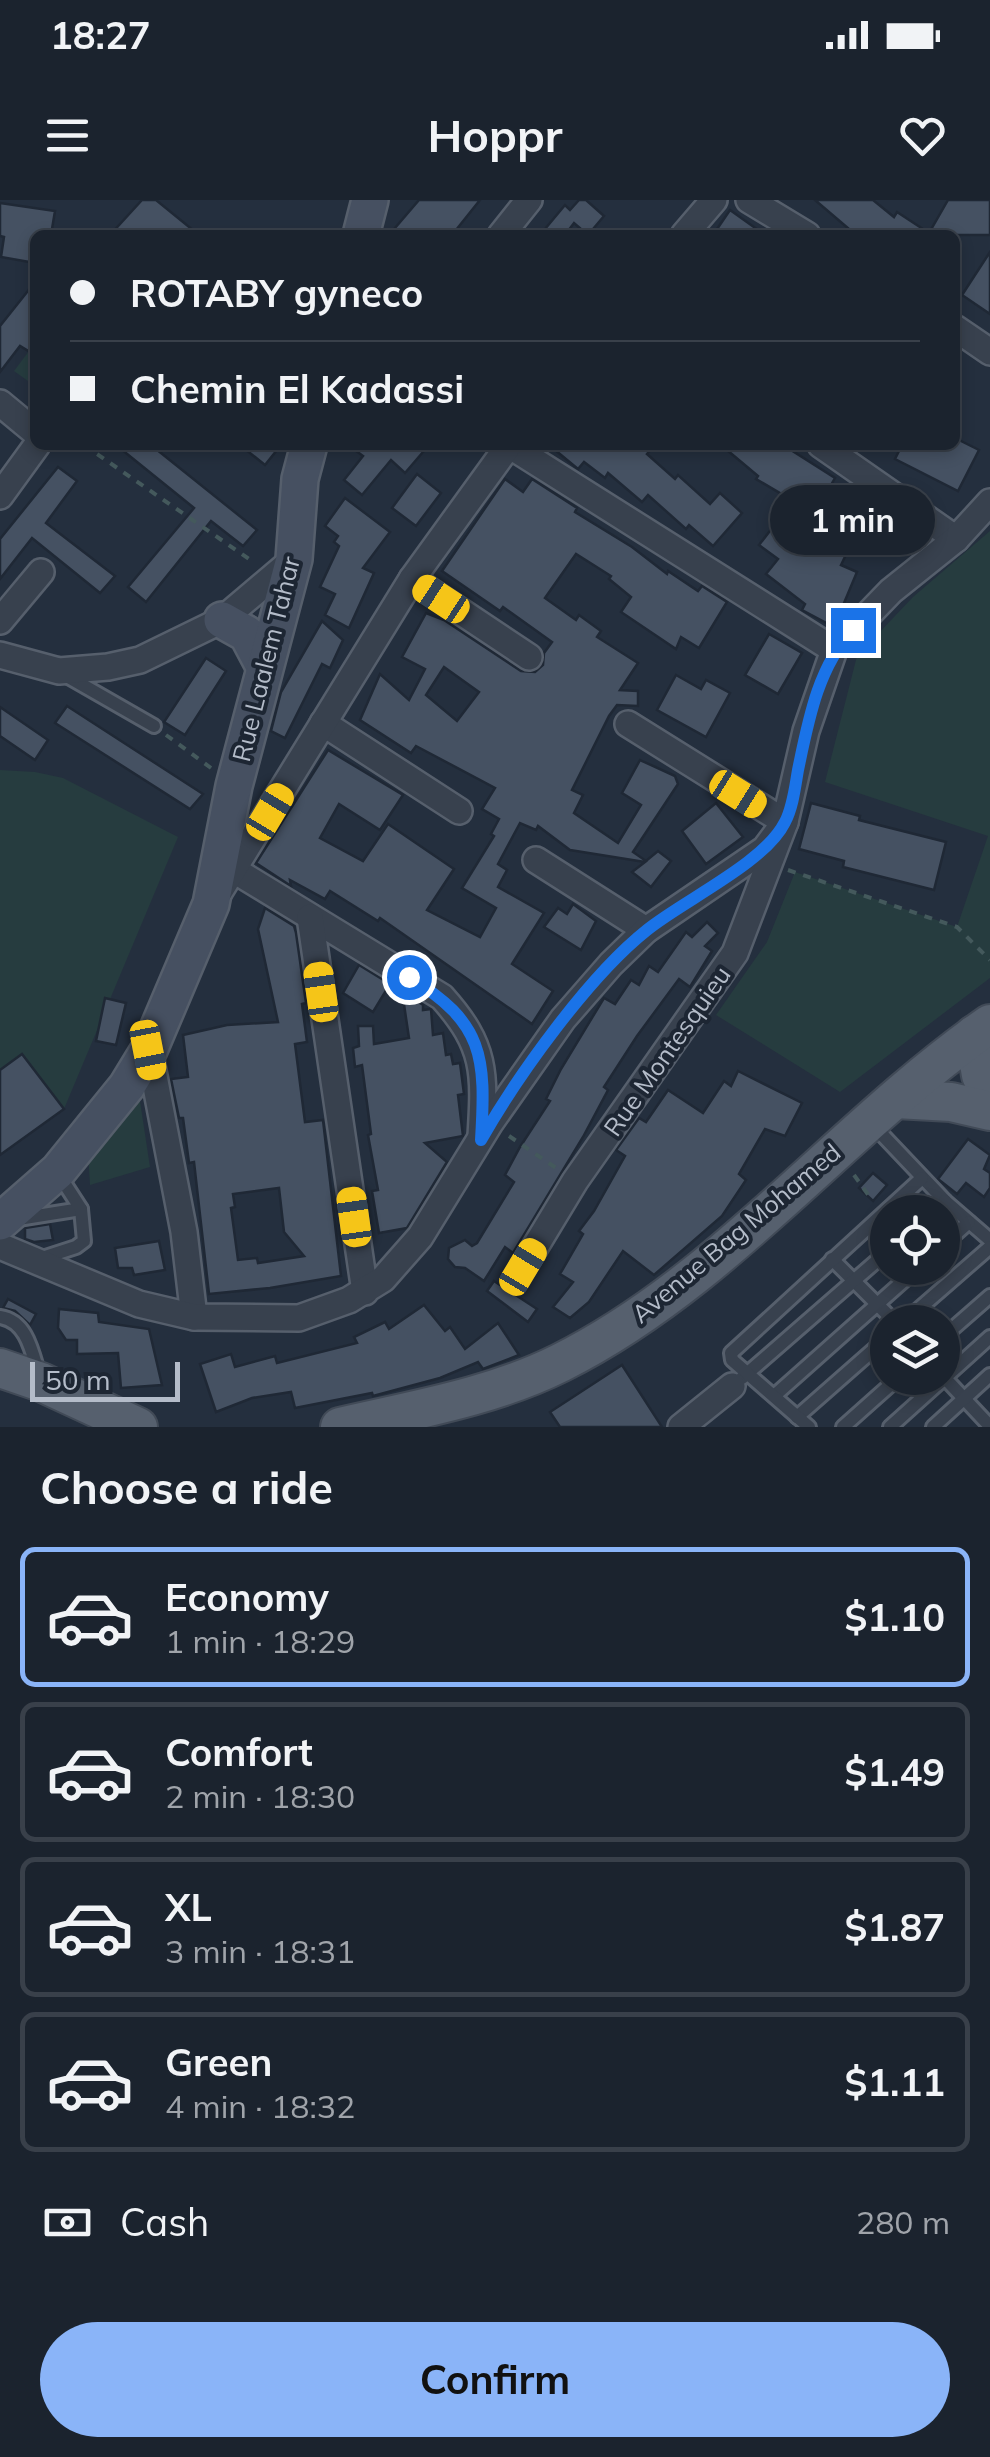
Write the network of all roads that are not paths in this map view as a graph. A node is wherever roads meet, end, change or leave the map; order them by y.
1 (370, 200) edge
2 (530, 200) edge
3 (714, 200) edge
4 (749, 200) edge
5 (362, 230) edge
6 (505, 230) edge
7 (688, 230) edge
8 (800, 230) edge
9 (960, 331) edge
10 (990, 352) edge
11 (0, 404) edge
12 (30, 428) edge
13 (33, 450) edge
14 (505, 450) edge
15 (517, 450) edge
16 (828, 450) edge
17 (304, 462) edge
18 (0, 496) edge
19 (990, 502) edge
20 (956, 539) junction
21 (294, 559) junction
22 (41, 572) dead end
23 (412, 580) junction
24 (222, 620) junction
25 (0, 622) edge
26 (834, 650) junction
27 (0, 654) edge
28 (530, 657) dead end
29 (264, 666) junction
30 (59, 671) junction
31 (323, 723) junction
32 (628, 724) dead end
33 (154, 726) road end
34 (459, 811) dead end
35 (785, 822) junction
36 (536, 860) dead end
37 (234, 870) junction
38 (211, 904) junction
39 (310, 917) junction
40 (646, 930) junction
41 (985, 1036) edge
42 (148, 1050) junction
43 (990, 1094) edge
44 (882, 1110) junction
45 (990, 1111) edge
46 (486, 1131) junction
47 (58, 1170) junction
48 (922, 1178) junction
49 (939, 1195) edge
50 (81, 1209) junction
51 (960, 1214) edge
52 (0, 1221) edge
53 (969, 1222) junction
54 (960, 1230) edge
55 (990, 1244) edge
56 (0, 1246) edge
57 (832, 1258) junction
58 (34, 1261) junction
59 (870, 1266) edge
60 (523, 1267) dead end
61 (854, 1280) junction
62 (898, 1285) edge
63 (365, 1292) junction
64 (990, 1296) edge
65 (876, 1304) junction
66 (923, 1305) edge
67 (0, 1317) edge
68 (194, 1317) junction
69 (960, 1322) edge
70 (990, 1337) edge
71 (0, 1344) edge
72 (870, 1353) edge
73 (960, 1362) edge
74 (0, 1368) edge
75 (990, 1375) edge
76 (740, 1380) junction
77 (41, 1382) junction
78 (960, 1394) edge
79 (879, 1395) edge
80 (924, 1395) edge
81 (774, 1396) junction
82 (964, 1398) junction
83 (797, 1417) junction
84 (987, 1424) edge
85 (686, 1425) edge
86 (138, 1427) edge
87 (340, 1427) edge
88 (809, 1427) edge
89 (843, 1427) edge
90 (890, 1427) edge
91 (933, 1427) edge

1 - 5 main road
2 - 6 street
3 - 7 street
4 - 8 street
9 - 10 street
11 - 12 street
13 - 18 street
14 - 23 street
15 - 26 street
16 - 20 street
17 - 21 main road, Rue Laalem Tahar
19 - 20 street
20 - 26 street
21 - 24 street
21 - 29 main road, Rue Laalem Tahar
22 - 25 street
23 - 28 street
23 - 31 street
24 - 29 main road
24 - 30 street
26 - 35 street, Rue Montesquieu
27 - 30 street
29 - 38 main road, Rue Laalem Tahar
30 - 33 lane
31 - 34 street
31 - 37 street
32 - 35 street
35 - 40 street
35 - 60 street, Rue Montesquieu
36 - 40 street
37 - 38 street
37 - 39 street
38 - 42 main road, Rue Laalem Tahar
39 - 46 street
39 - 63 street
40 - 46 street
41 - 43 main road
41 - 44 main road, Avenue Bag Mohamed
42 - 47 main road, Rue Laalem Tahar
42 - 68 street
44 - 45 main road
44 - 48 lane
44 - 87 main road, Avenue Bag Mohamed
46 - 63 street
47 - 50 lane
47 - 52 main road, Rue Laalem Tahar
48 - 49 lane
48 - 57 lane
50 - 52 lane
50 - 58 lane
51 - 53 lane
53 - 54 lane
53 - 55 lane
55 - 66 lane
56 - 58 street
57 - 61 lane
57 - 76 lane
58 - 68 street
59 - 61 lane
61 - 65 lane
61 - 76 lane
62 - 65 lane
63 - 68 street
64 - 69 lane
65 - 81 lane
67 - 77 lane
70 - 73 lane
71 - 77 main road
72 - 83 lane
74 - 77 main road
75 - 82 lane
76 - 81 lane
76 - 85 street
77 - 86 main road
78 - 82 lane
79 - 89 lane
80 - 90 lane
81 - 83 lane
82 - 84 lane
82 - 91 lane
83 - 88 lane

